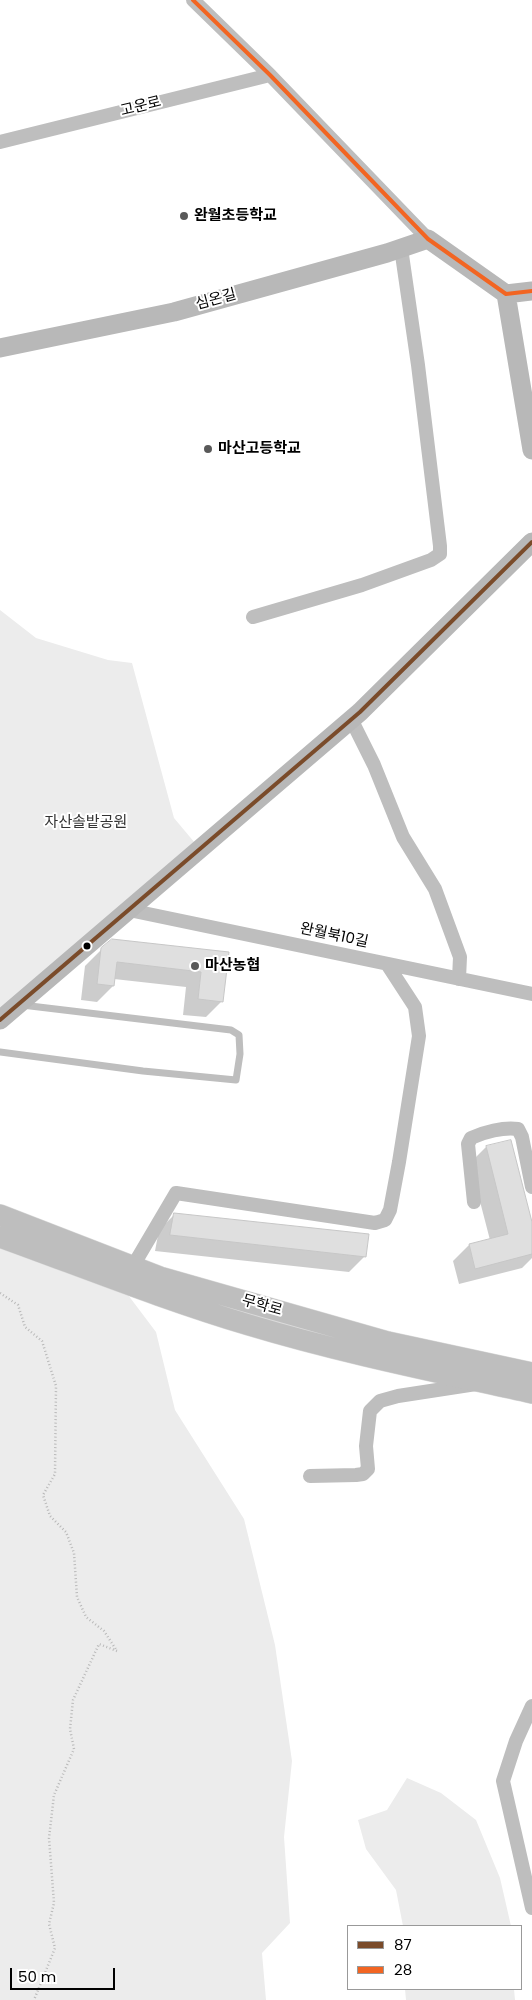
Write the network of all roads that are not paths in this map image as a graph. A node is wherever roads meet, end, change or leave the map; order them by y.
1 (193, 0) edge
2 (270, 75) junction
3 (6, 140) edge
4 (428, 239) junction
5 (401, 248) junction
6 (532, 291) edge
7 (506, 294) junction
8 (0, 348) edge
9 (532, 450) edge
10 (531, 547) edge
11 (253, 617) dead end
12 (351, 719) junction
13 (129, 910) junction
14 (387, 964) junction
15 (459, 979) junction
16 (532, 994) edge
17 (17, 1005) junction
18 (0, 1020) edge
19 (0, 1052) edge
20 (532, 1187) edge
21 (474, 1202) dead end
22 (0, 1216) edge
23 (0, 1237) edge
24 (132, 1266) junction
25 (532, 1374) edge
26 (484, 1382) junction
27 (532, 1392) edge
28 (310, 1476) dead end
29 (532, 1706) edge
30 (532, 1908) edge

1 - 2 street
2 - 3 street, 고운로
2 - 4 street
4 - 5 main road, 심온길
4 - 7 main road
5 - 8 main road, 심온길
5 - 11 street
6 - 7 main road
7 - 9 main road
10 - 12 main road
12 - 13 main road
12 - 15 street
13 - 14 street, 완월북10길
13 - 17 main road
14 - 15 street, 완월북10길
14 - 24 street
15 - 16 street, 완월북10길
17 - 18 main road
17 - 19 lane
20 - 21 street
22 - 24 main road, 무학로
23 - 26 main road, 무학로
24 - 25 main road, 무학로
26 - 27 main road, 무학로
26 - 28 street
29 - 30 street

